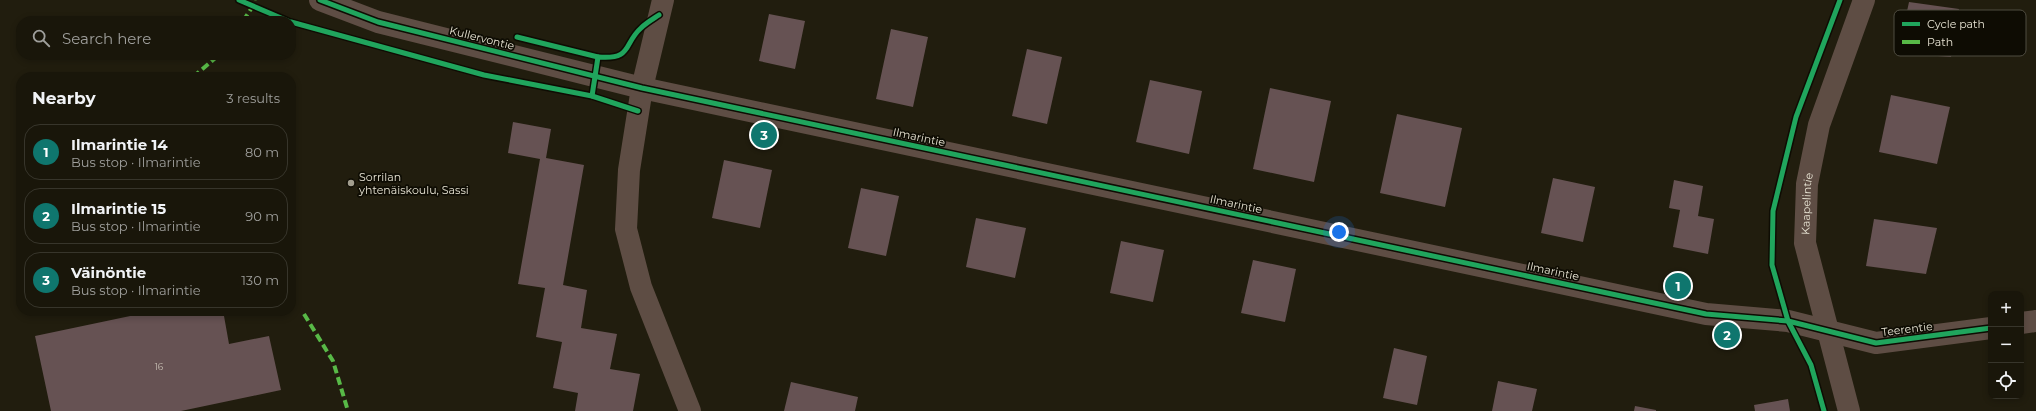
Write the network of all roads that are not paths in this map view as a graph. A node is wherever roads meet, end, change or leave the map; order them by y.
1 (320, 0) edge
2 (663, 0) edge
3 (1864, 0) edge
4 (642, 88) junction
5 (2036, 321) edge
6 (2024, 323) edge
7 (1988, 328) edge
8 (1826, 330) junction
9 (690, 411) edge
10 (1849, 411) edge

1 - 4 street, Kullervontie
2 - 4 street
3 - 8 street, Kaapelintie
4 - 8 street, Ilmarintie
4 - 9 street
5 - 6 street
7 - 8 street, Teerentie
8 - 10 street, Kaapelintie

